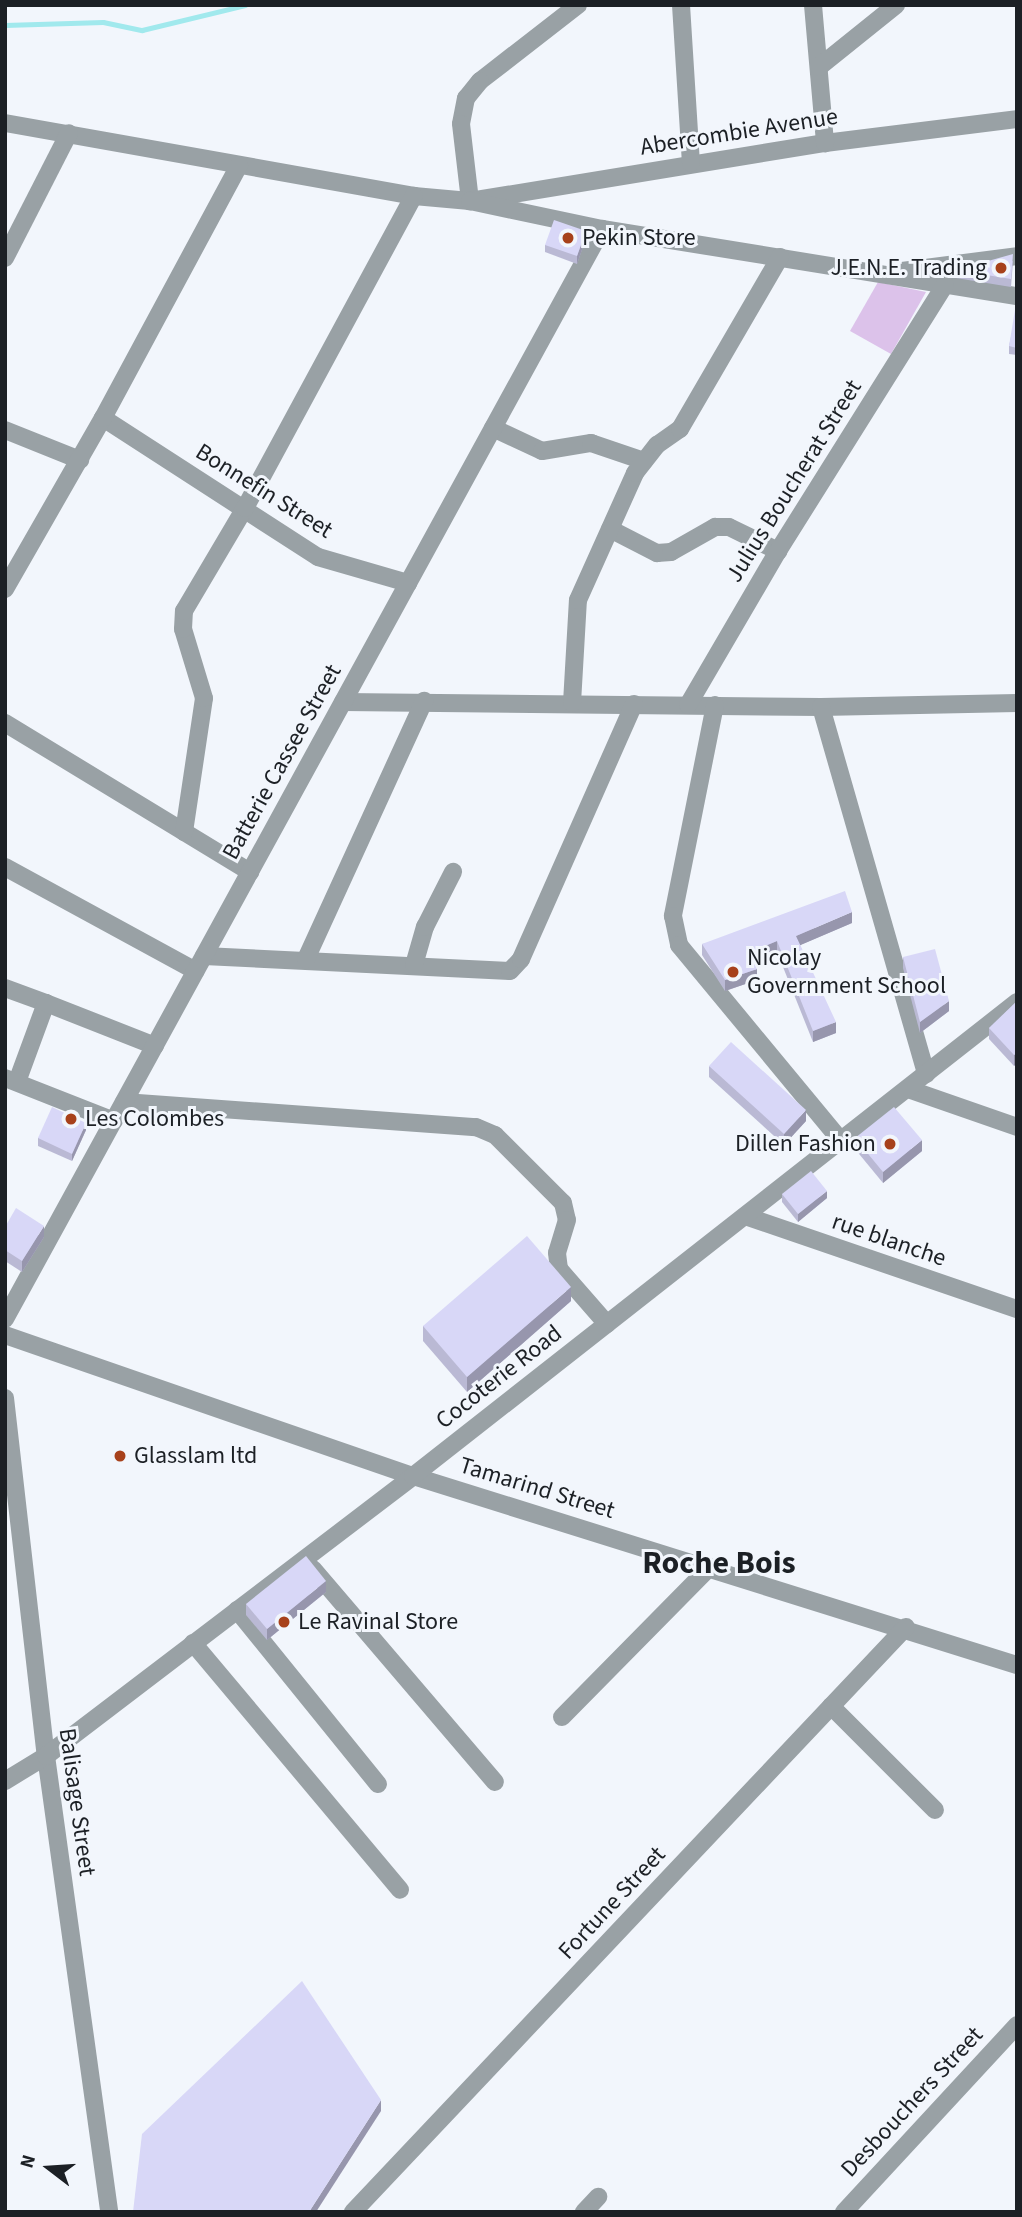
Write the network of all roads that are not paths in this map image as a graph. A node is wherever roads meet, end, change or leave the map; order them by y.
1 (578, 5) edge
2 (681, 5) edge
3 (813, 5) edge
4 (896, 5) edge
5 (820, 67) junction
6 (1017, 119) edge
7 (5, 123) edge
8 (69, 132) junction
9 (825, 143) junction
10 (691, 163) junction
11 (239, 165) junction
12 (414, 196) junction
13 (470, 201) junction
14 (602, 229) junction
15 (1017, 256) edge
16 (780, 257) junction
17 (5, 258) edge
18 (889, 273) junction
19 (945, 285) junction
20 (1017, 296) edge
21 (103, 418) junction
22 (494, 428) junction
23 (5, 430) edge
24 (79, 460) junction
25 (644, 461) junction
26 (245, 508) junction
27 (610, 529) junction
28 (778, 551) junction
29 (408, 583) junction
30 (5, 589) edge
31 (424, 701) junction
32 (343, 702) junction
33 (572, 703) junction
34 (1017, 703) edge
35 (634, 704) junction
36 (688, 705) junction
37 (715, 705) junction
38 (821, 707) junction
39 (5, 723) edge
40 (184, 832) junction
41 (5, 867) edge
42 (250, 872) junction
43 (453, 872) dead end
44 (306, 959) junction
45 (200, 964) junction
46 (414, 965) junction
47 (5, 988) edge
48 (1017, 1002) edge
49 (46, 1003) junction
50 (155, 1046) junction
51 (926, 1074) junction
52 (11, 1080) edge
53 (908, 1089) junction
54 (124, 1102) junction
55 (114, 1121) junction
56 (1017, 1126) edge
57 (841, 1142) junction
58 (745, 1216) junction
59 (1017, 1310) edge
60 (5, 1319) edge
61 (607, 1324) junction
62 (5, 1335) edge
63 (5, 1398) edge
64 (413, 1476) junction
65 (304, 1559) junction
66 (710, 1567) junction
67 (237, 1610) junction
68 (906, 1627) junction
69 (193, 1643) junction
70 (1017, 1665) edge
71 (831, 1706) junction
72 (562, 1717) dead end
73 (46, 1756) junction
74 (5, 1781) edge
75 (495, 1782) dead end
76 (378, 1784) dead end
77 (935, 1810) dead end
78 (400, 1890) dead end
79 (1017, 2025) edge
80 (1009, 2044) edge
81 (598, 2197) dead end
82 (109, 2212) edge
83 (353, 2212) edge
84 (584, 2212) edge
85 (844, 2212) edge

1 - 13 street
2 - 10 street
3 - 5 street
4 - 5 street
5 - 9 street
6 - 9 street, Abercombie Avenue
7 - 8 street
8 - 11 street
8 - 17 street
9 - 10 street, Abercombie Avenue
10 - 13 street, Abercombie Avenue
11 - 12 street
11 - 21 street
12 - 13 street
12 - 26 street
13 - 14 street
14 - 16 street
14 - 22 street, Batterie Cassee Street
15 - 18 street
16 - 18 street
16 - 25 street
18 - 19 street
19 - 20 street
19 - 28 street, Julius Boucherat Street
21 - 24 street
21 - 26 street, Bonnefin Street
22 - 25 street
22 - 29 street, Batterie Cassee Street
23 - 24 street
24 - 30 street
25 - 27 street
26 - 29 street, Bonnefin Street
26 - 40 street
27 - 28 street
27 - 33 street
28 - 36 street, Julius Boucherat Street
29 - 32 street, Batterie Cassee Street
31 - 32 street
31 - 33 street
31 - 44 street
32 - 42 street, Batterie Cassee Street
33 - 35 street
34 - 38 street
35 - 36 street
35 - 46 street
36 - 37 street
37 - 38 street
37 - 57 street
38 - 51 street
39 - 40 street
40 - 42 street
41 - 45 street
42 - 45 street, Batterie Cassee Street
43 - 46 street
44 - 45 street
44 - 46 street
45 - 50 street, Batterie Cassee Street
47 - 49 street
48 - 51 street, Cocoterie Road
49 - 50 street
49 - 52 street
50 - 54 street, Batterie Cassee Street
51 - 53 street, Cocoterie Road
52 - 55 street
53 - 56 street
53 - 57 street, Cocoterie Road
54 - 55 street, Batterie Cassee Street
54 - 61 street
55 - 60 street, Batterie Cassee Street
57 - 58 street, Cocoterie Road
58 - 59 street, rue blanche
58 - 61 street, Cocoterie Road
61 - 64 street, Cocoterie Road
62 - 64 street, Tamarind Street
63 - 73 street, Balisage Street
64 - 65 street, Cocoterie Road
64 - 66 street, Tamarind Street
65 - 67 street, Cocoterie Road
65 - 75 street
66 - 68 street, Tamarind Street
66 - 72 street
67 - 69 street, Cocoterie Road
67 - 76 street
68 - 70 street, Tamarind Street
68 - 71 street, Fortune Street
69 - 73 street, Cocoterie Road
69 - 78 street
71 - 77 street
71 - 83 street, Fortune Street
73 - 74 street, Cocoterie Road
73 - 82 street, Balisage Street
79 - 80 street, Desbouchers Street
80 - 85 street, Desbouchers Street
81 - 84 street

